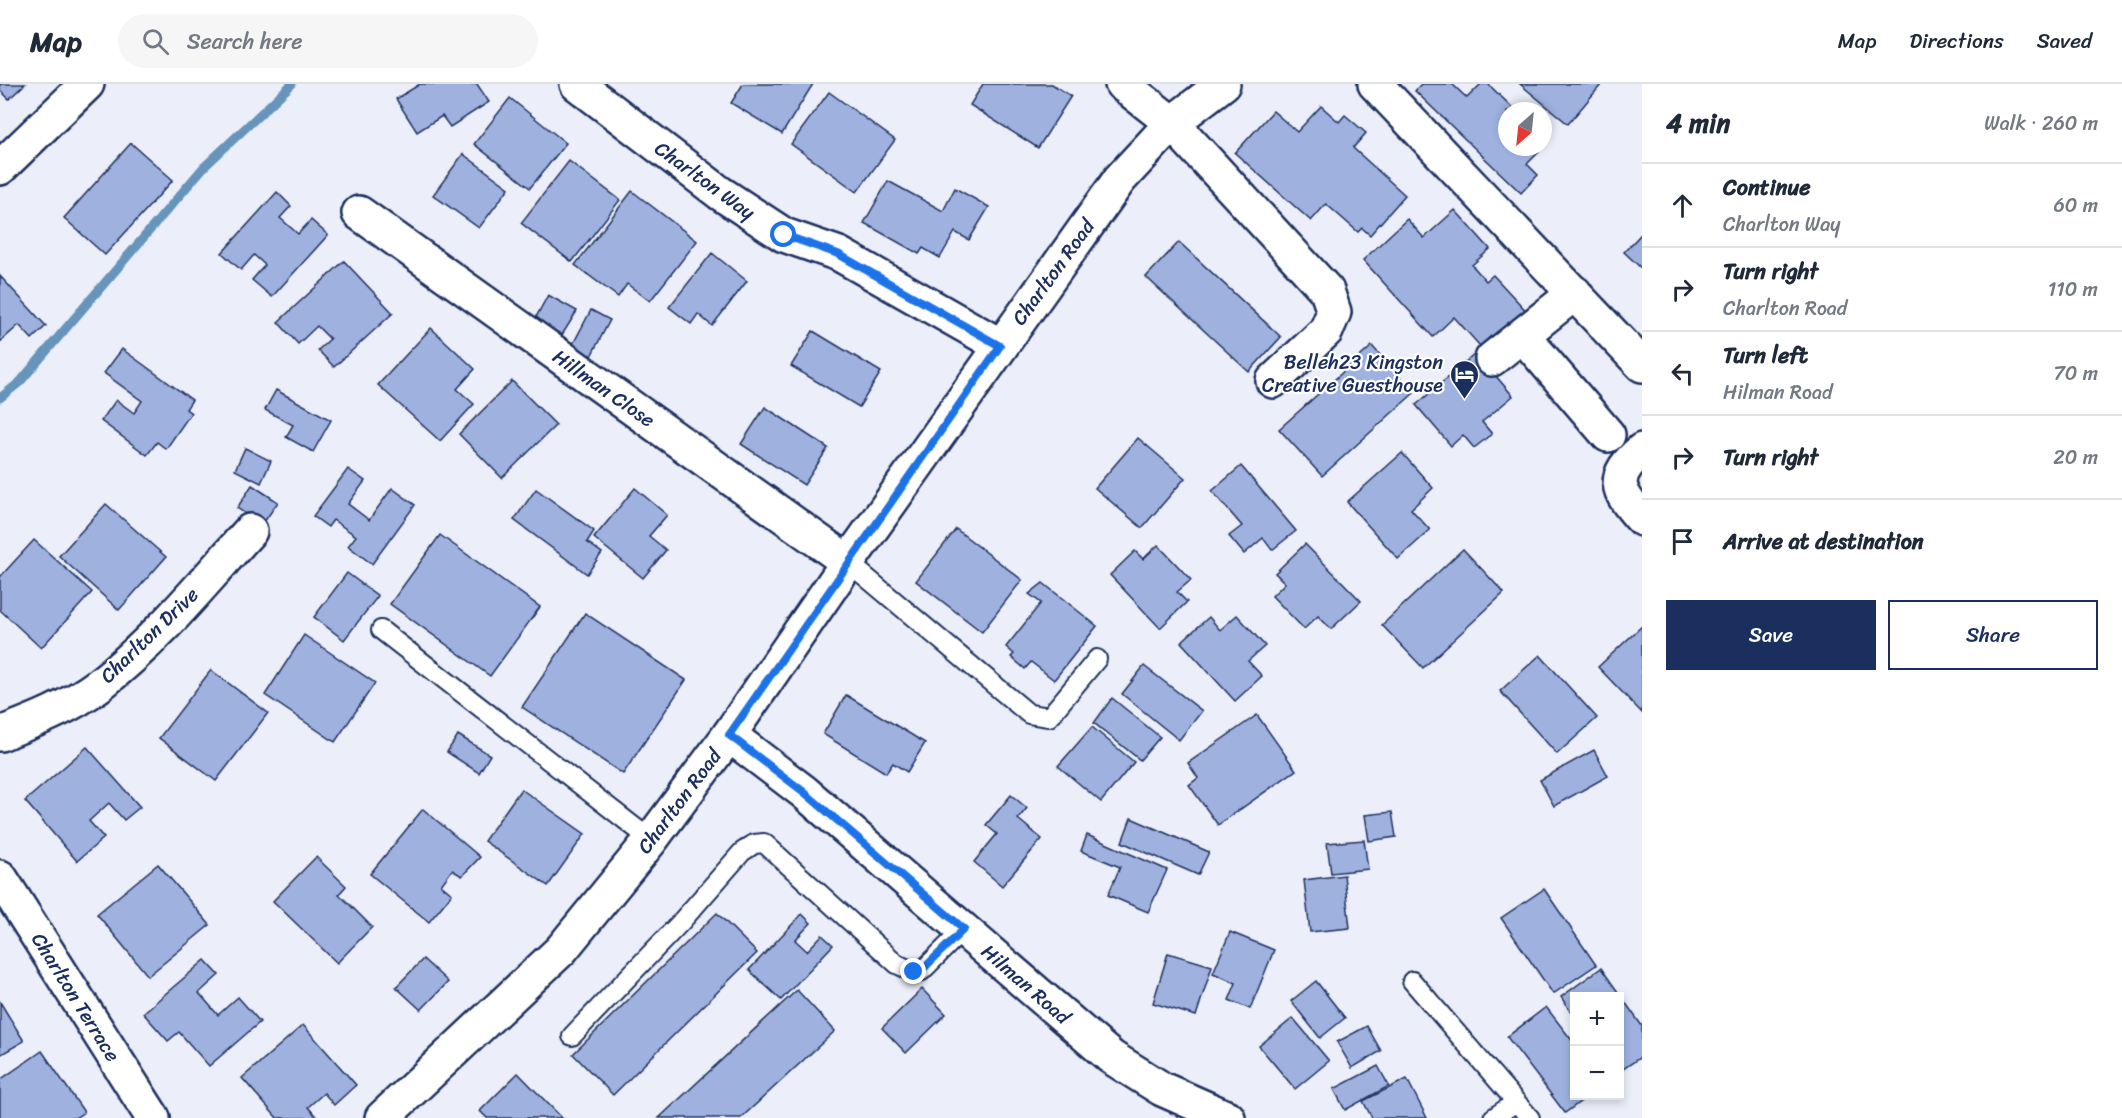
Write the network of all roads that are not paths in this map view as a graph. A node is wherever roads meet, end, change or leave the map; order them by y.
1 (87, 84) edge
2 (577, 84) edge
3 (1122, 84) edge
4 (1223, 84) edge
5 (1375, 84) edge
6 (1172, 123) junction
7 (0, 168) edge
8 (359, 213) dead end
9 (1575, 293) junction
10 (1523, 336) junction
11 (1000, 346) junction
12 (1492, 359) dead end
13 (1642, 366) edge
14 (1273, 381) dead end
15 (1608, 435) dead end
16 (1642, 450) edge
17 (1642, 519) edge
18 (250, 531) dead end
19 (848, 562) junction
20 (381, 630) dead end
21 (1097, 659) dead end
22 (0, 734) edge
23 (729, 735) junction
24 (651, 840) junction
25 (0, 877) edge
26 (964, 929) junction
27 (1412, 981) dead end
28 (572, 1036) dead end
29 (1516, 1102) junction
30 (403, 1112) edge
31 (153, 1118) edge
32 (1228, 1118) edge
33 (1493, 1118) edge
34 (1530, 1118) edge

1 - 7 street
2 - 11 street, Charlton Way
3 - 6 street
4 - 6 street, Charlton Road
5 - 9 street
6 - 11 street, Charlton Road
6 - 14 street
8 - 19 street, Hillman Close
9 - 10 street
9 - 13 street
10 - 12 street
10 - 15 street
11 - 19 street, Charlton Road
16 - 17 street
18 - 22 street, Charlton Drive
19 - 21 lane
19 - 23 street, Charlton Road
20 - 24 lane
23 - 24 street, Charlton Road
23 - 26 street, Hilman Road
24 - 30 street, Charlton Road
25 - 31 street, Charlton Terrace
26 - 28 lane
26 - 32 street, Hilman Road
27 - 29 lane
29 - 33 lane
29 - 34 lane

